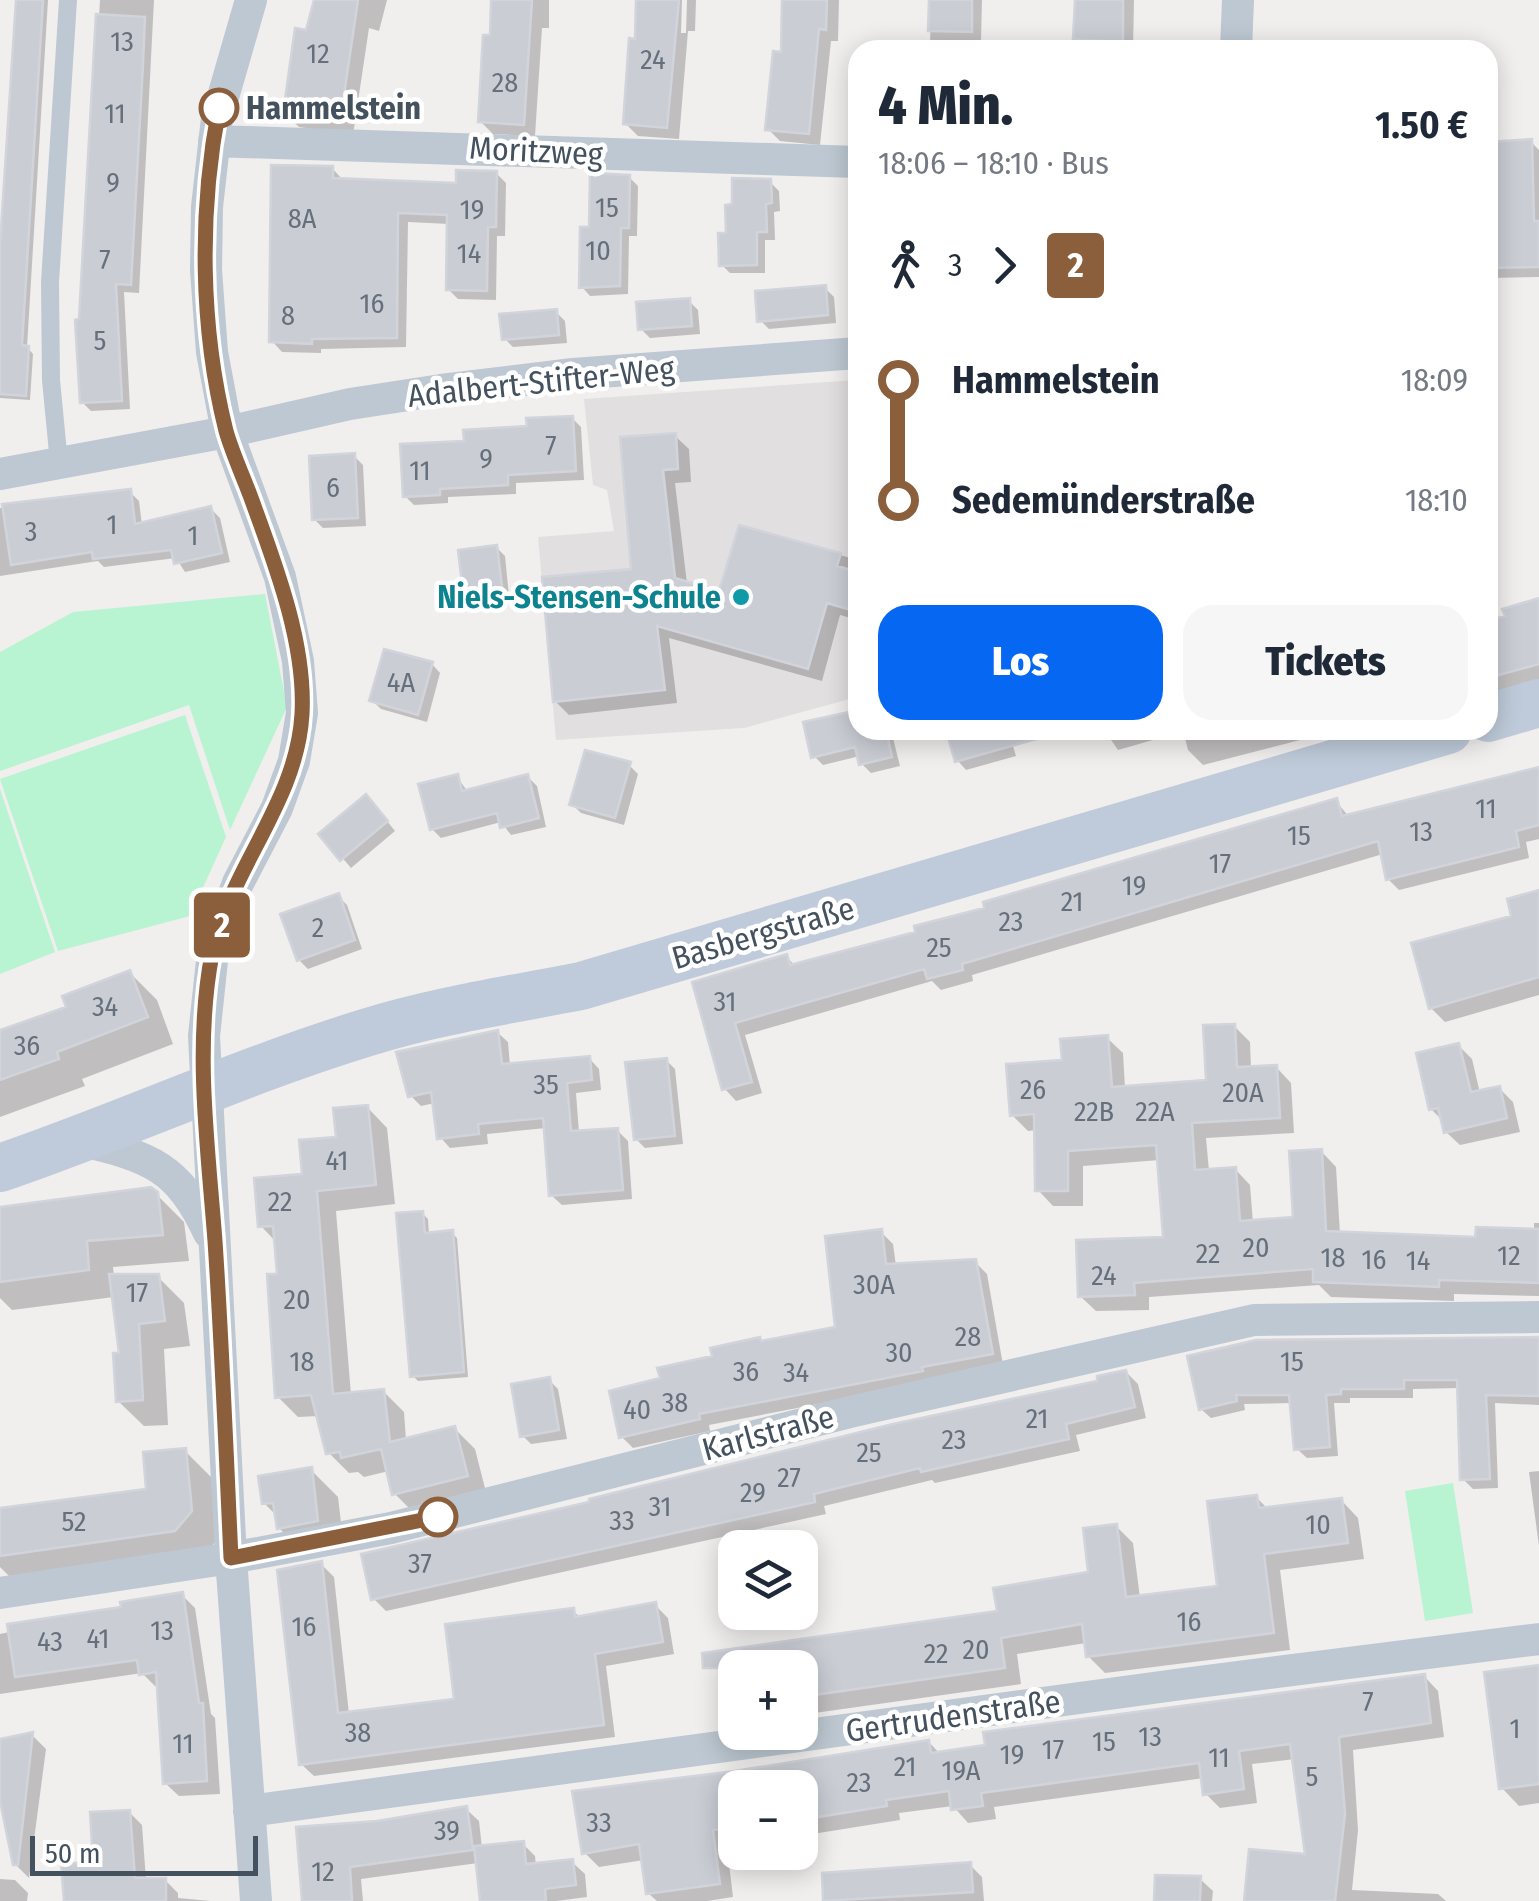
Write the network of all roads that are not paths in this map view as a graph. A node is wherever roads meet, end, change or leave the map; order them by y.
1 (68, 0) edge
2 (251, 0) edge
3 (1238, 0) edge
4 (1236, 40) edge
5 (214, 141) junction
6 (848, 162) edge
7 (848, 354) edge
8 (227, 432) junction
9 (59, 463) junction
10 (0, 474) edge
11 (1539, 703) edge
12 (1498, 715) edge
13 (1414, 740) edge
14 (206, 1088) junction
15 (81, 1141) junction
16 (0, 1168) edge
17 (215, 1246) junction
18 (1539, 1317) edge
19 (231, 1558) junction
20 (0, 1592) edge
21 (1539, 1639) edge
22 (249, 1812) junction
23 (256, 1901) edge

1 - 9 lane
2 - 5 street
3 - 4 street
5 - 6 street, Moritzweg
5 - 8 street
7 - 8 street, Adalbert-Stifter-Weg
8 - 9 street, Adalbert-Stifter-Weg
8 - 14 street
9 - 10 street, Adalbert-Stifter-Weg
11 - 12 main road
13 - 14 main road, Basbergstraße
14 - 15 main road, Basbergstraße
14 - 17 street
15 - 16 main road, Basbergstraße
15 - 17 street
17 - 19 street
18 - 19 street, Karlstraße
19 - 20 street, Karlstraße
19 - 22 street
21 - 22 street, Gertrudenstraße
22 - 23 street

